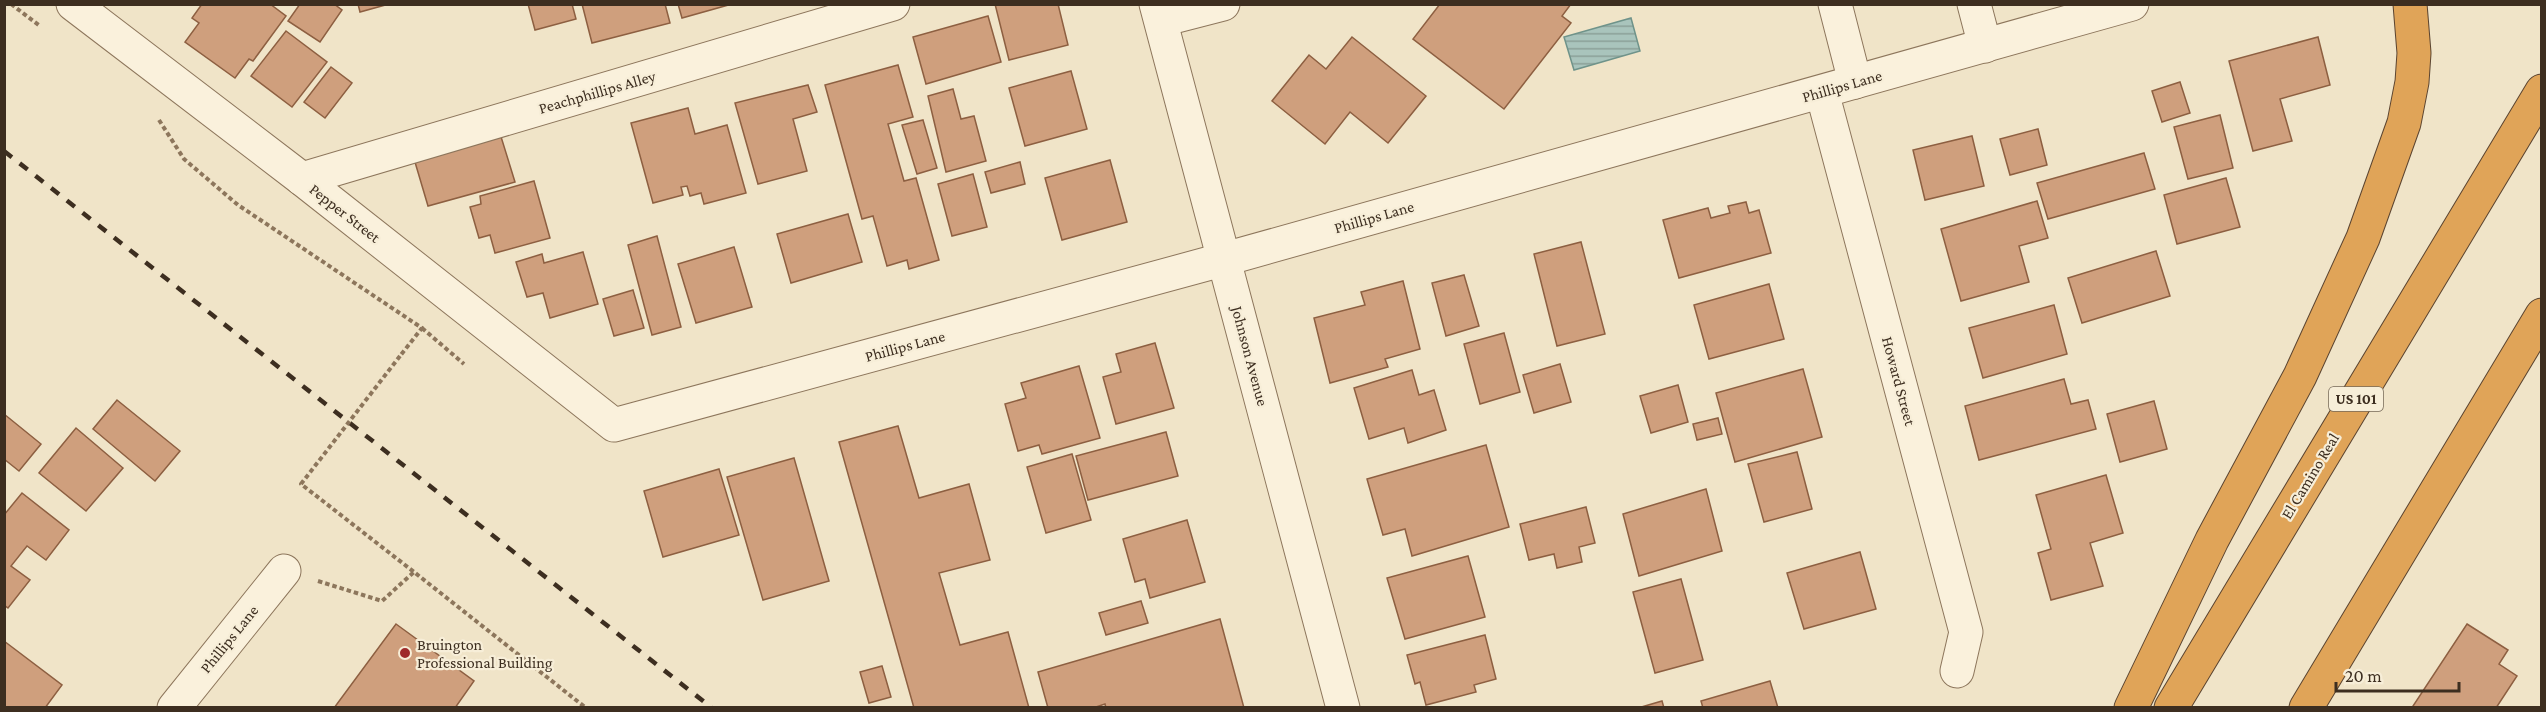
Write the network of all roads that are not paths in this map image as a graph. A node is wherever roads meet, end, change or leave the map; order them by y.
1 (73, 4) edge
2 (893, 4) edge
3 (1223, 4) edge
4 (1834, 4) edge
5 (1974, 4) edge
6 (2132, 4) edge
7 (2410, 4) edge
8 (1158, 12) edge
9 (1985, 46) junction
10 (1856, 82) junction
11 (2541, 91) edge
12 (1822, 92) junction
13 (302, 179) junction
14 (1225, 259) junction
15 (2541, 315) edge
16 (614, 425) joint
17 (285, 571) road end
18 (1957, 671) dead end
19 (174, 708) edge
20 (1343, 708) edge
21 (2131, 708) edge
22 (2171, 708) edge
23 (2306, 708) edge

1 - 13 street, Pepper Street
2 - 13 street, Peachphillips Alley
3 - 8 street
4 - 10 street
5 - 9 street
6 - 9 street, Phillips Lane
7 - 21 highway
8 - 14 street, Johnson Avenue
9 - 10 street, Phillips Lane
10 - 12 street, Phillips Lane
11 - 22 highway, El Camino Real / US 101
12 - 14 street, Phillips Lane
12 - 18 street, Howard Street
13 - 16 street, Pepper Street
14 - 16 street, Phillips Lane
14 - 20 street, Johnson Avenue
15 - 23 highway
17 - 19 street, Phillips Lane

